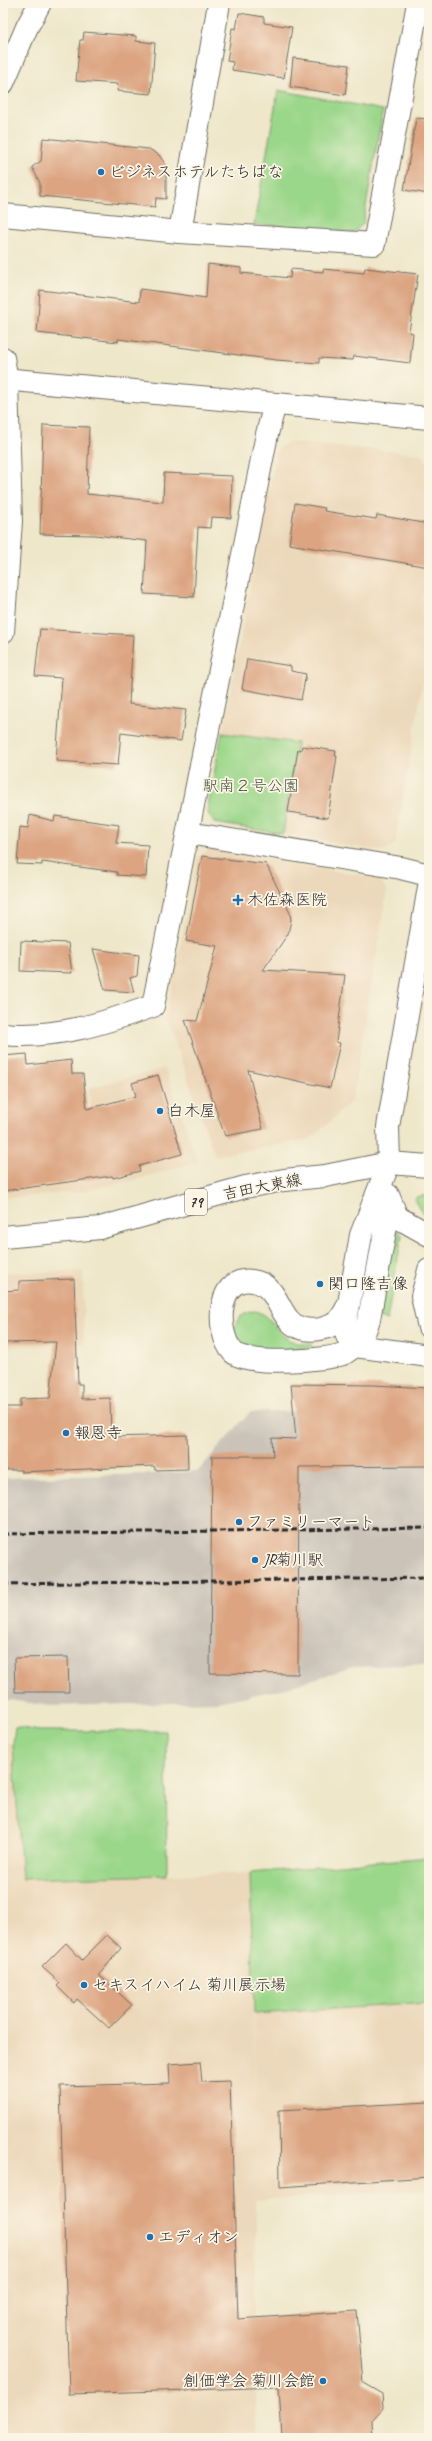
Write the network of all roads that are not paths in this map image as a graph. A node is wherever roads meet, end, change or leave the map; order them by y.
1 (40, 3) edge
2 (219, 3) edge
3 (418, 3) edge
4 (422, 29) edge
5 (3, 83) edge
6 (3, 215) edge
7 (180, 232) junction
8 (3, 358) edge
9 (5, 380) edge
10 (275, 404) junction
11 (429, 418) edge
12 (7, 520) edge
13 (3, 632) edge
14 (188, 833) junction
15 (429, 875) edge
16 (429, 887) edge
17 (427, 915) edge
18 (3, 1034) edge
19 (389, 1163) junction
20 (429, 1166) edge
21 (390, 1204) junction
22 (429, 1235) edge
23 (3, 1236) edge
24 (429, 1270) edge
25 (349, 1302) junction
26 (429, 1326) edge
27 (355, 1346) junction
28 (429, 1356) edge

1 - 5 street
2 - 7 street
3 - 4 street
4 - 7 street
6 - 7 street
8 - 9 street
9 - 10 street
9 - 12 street
10 - 11 street
10 - 14 street
12 - 13 street
14 - 15 street
14 - 18 street
16 - 17 street
17 - 19 street
19 - 20 street, 吉田大東線 / 79
19 - 21 street
19 - 23 street, 吉田大東線 / 79
19 - 25 street
21 - 22 street
21 - 27 street
24 - 26 street
25 - 27 street
25 - 27 street
27 - 28 street

